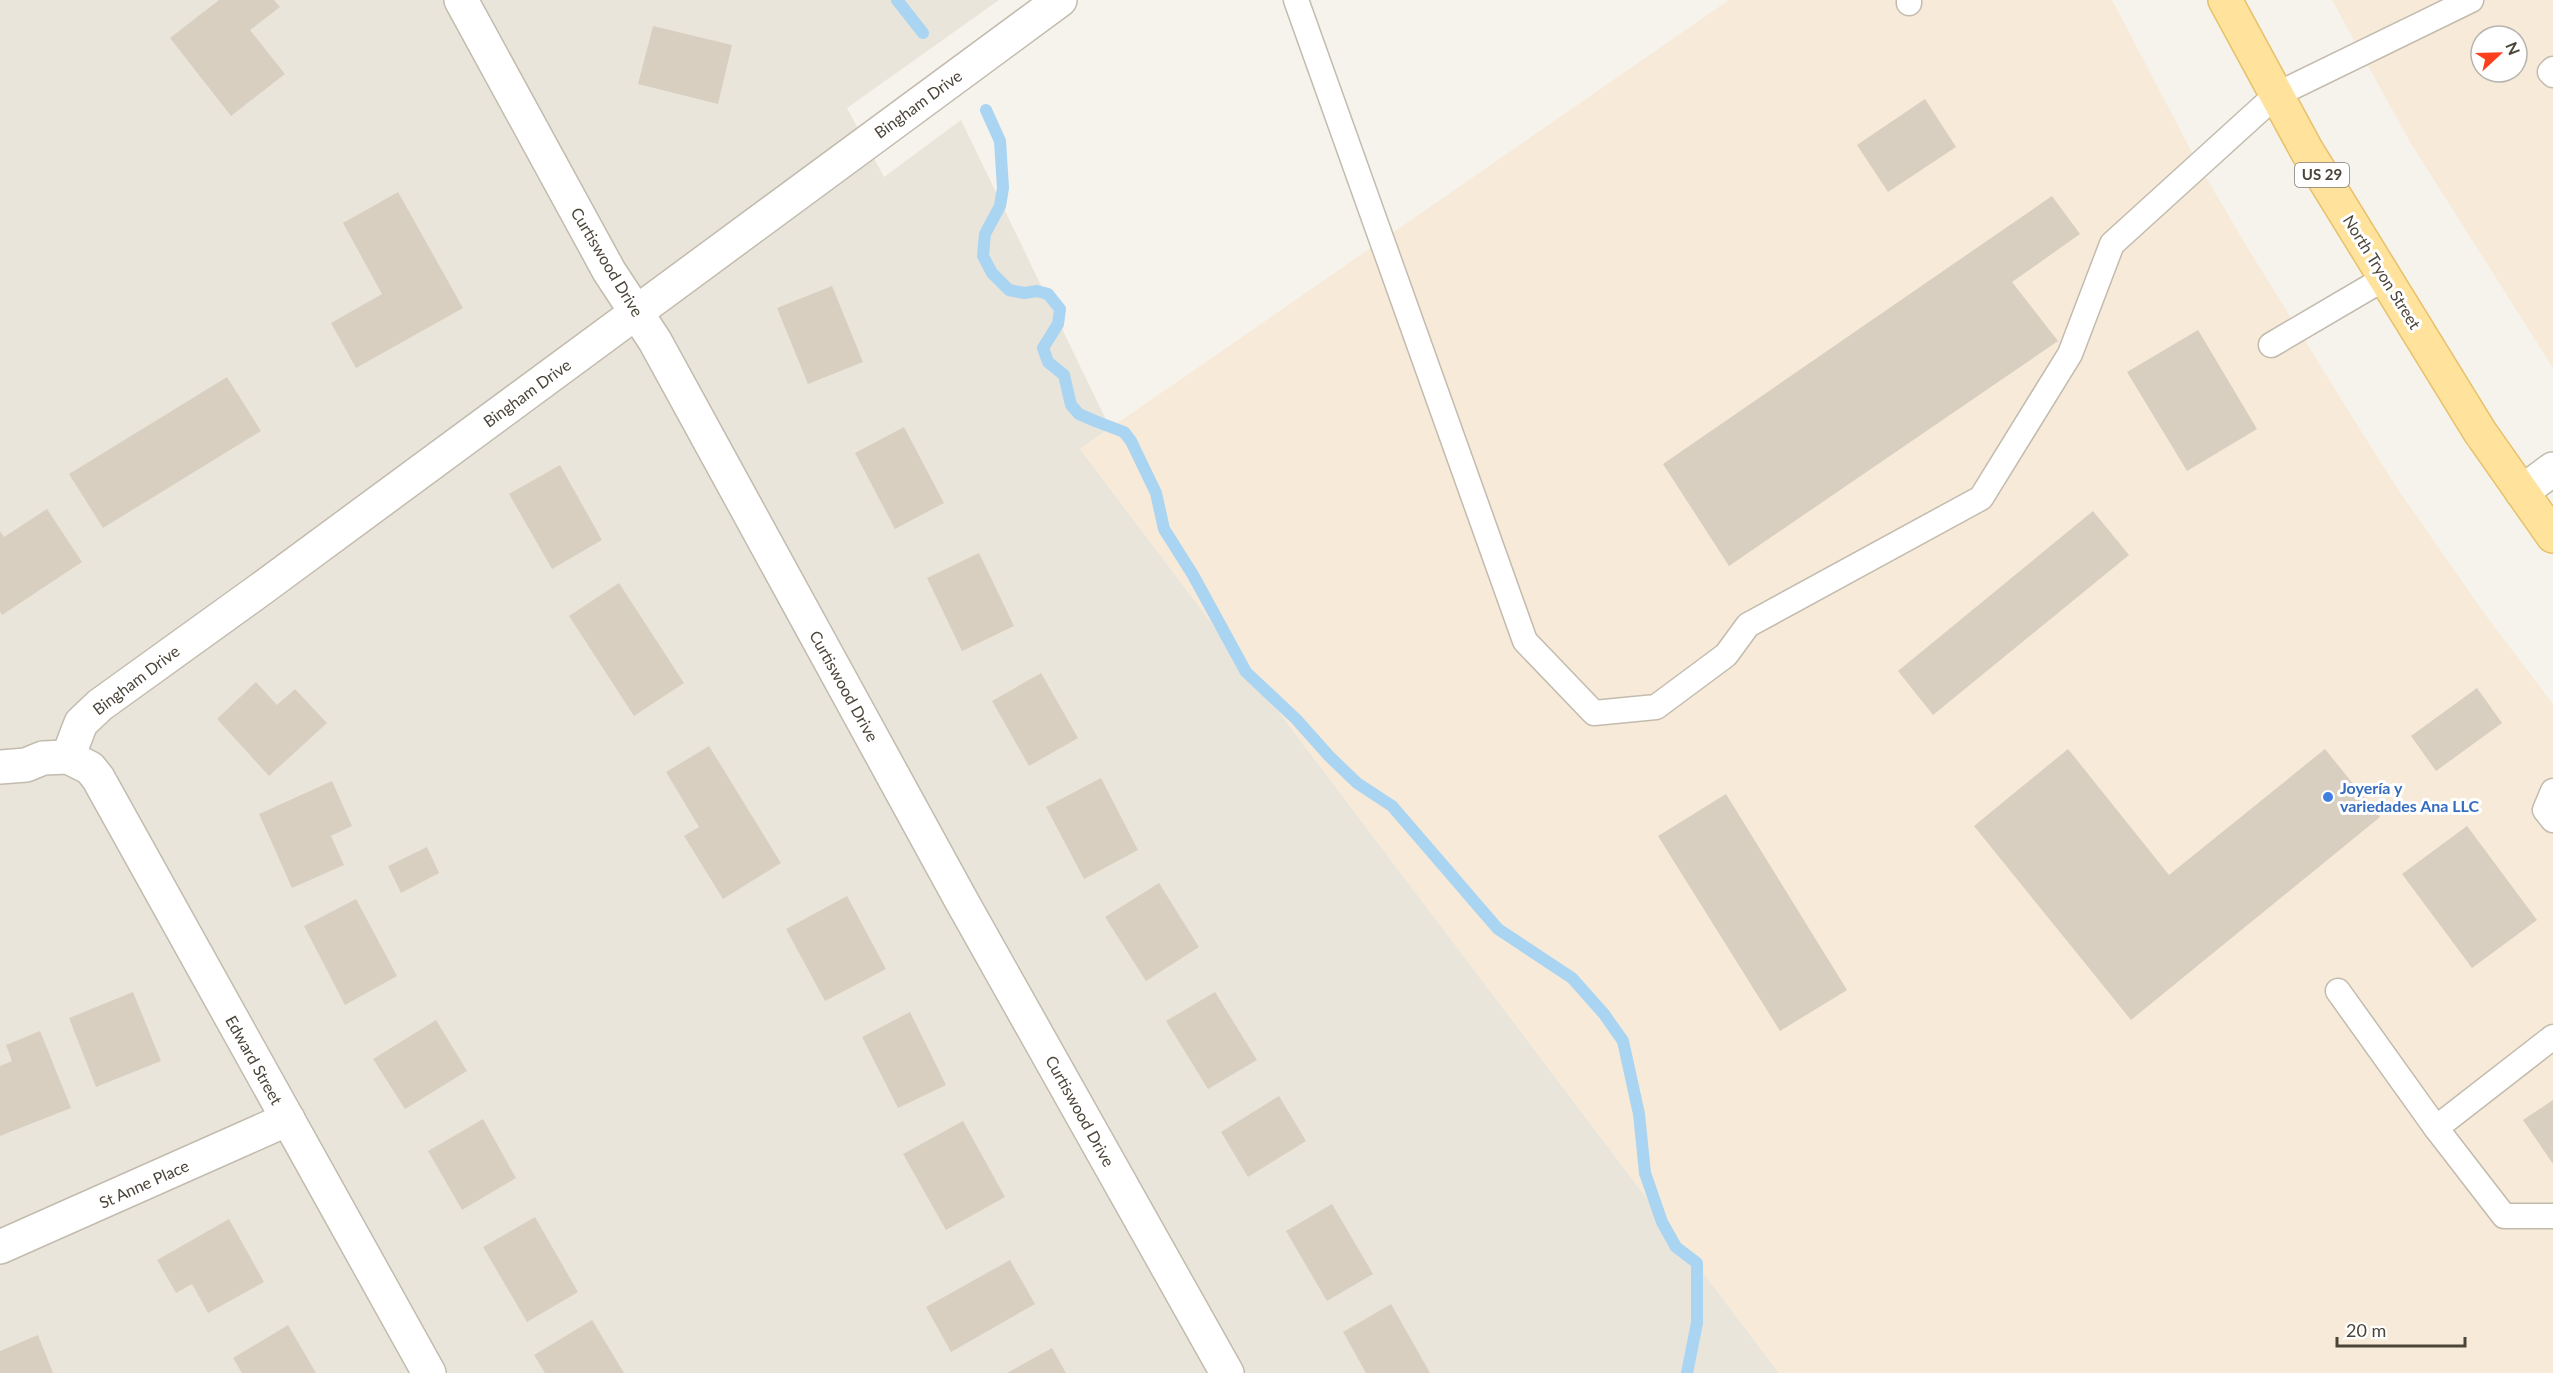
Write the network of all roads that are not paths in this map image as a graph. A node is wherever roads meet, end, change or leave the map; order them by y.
1 (461, 0) edge
2 (1060, 0) edge
3 (1296, 0) edge
4 (2225, 0) edge
5 (2471, 0) edge
6 (2553, 69) edge
7 (2553, 75) edge
8 (2276, 95) junction
9 (2385, 278) junction
10 (636, 312) junction
11 (2271, 345) dead end
12 (2553, 469) edge
13 (2522, 492) junction
14 (2553, 536) edge
15 (68, 757) junction
16 (0, 767) edge
17 (2553, 791) edge
18 (2553, 820) edge
19 (2338, 991) dead end
20 (2553, 1036) edge
21 (288, 1119) junction
22 (2436, 1128) junction
23 (2553, 1216) edge
24 (0, 1246) edge
25 (1225, 1372) edge
26 (429, 1373) edge

1 - 10 street, Curtiswood Drive
2 - 10 street, Bingham Drive
3 - 8 lane
4 - 8 main road, North Tryon Street / US 29
5 - 8 lane
6 - 7 lane
8 - 9 main road, North Tryon Street / US 29
9 - 11 lane
9 - 13 main road, North Tryon Street / US 29
10 - 15 street, Bingham Drive
10 - 25 street, Curtiswood Drive
12 - 13 street
13 - 14 main road, North Tryon Street / US 29
15 - 16 street
15 - 21 street, Edward Street
17 - 18 lane
19 - 22 lane
20 - 22 lane
21 - 24 street, St Anne Place
21 - 26 street, Edward Street
22 - 23 lane

